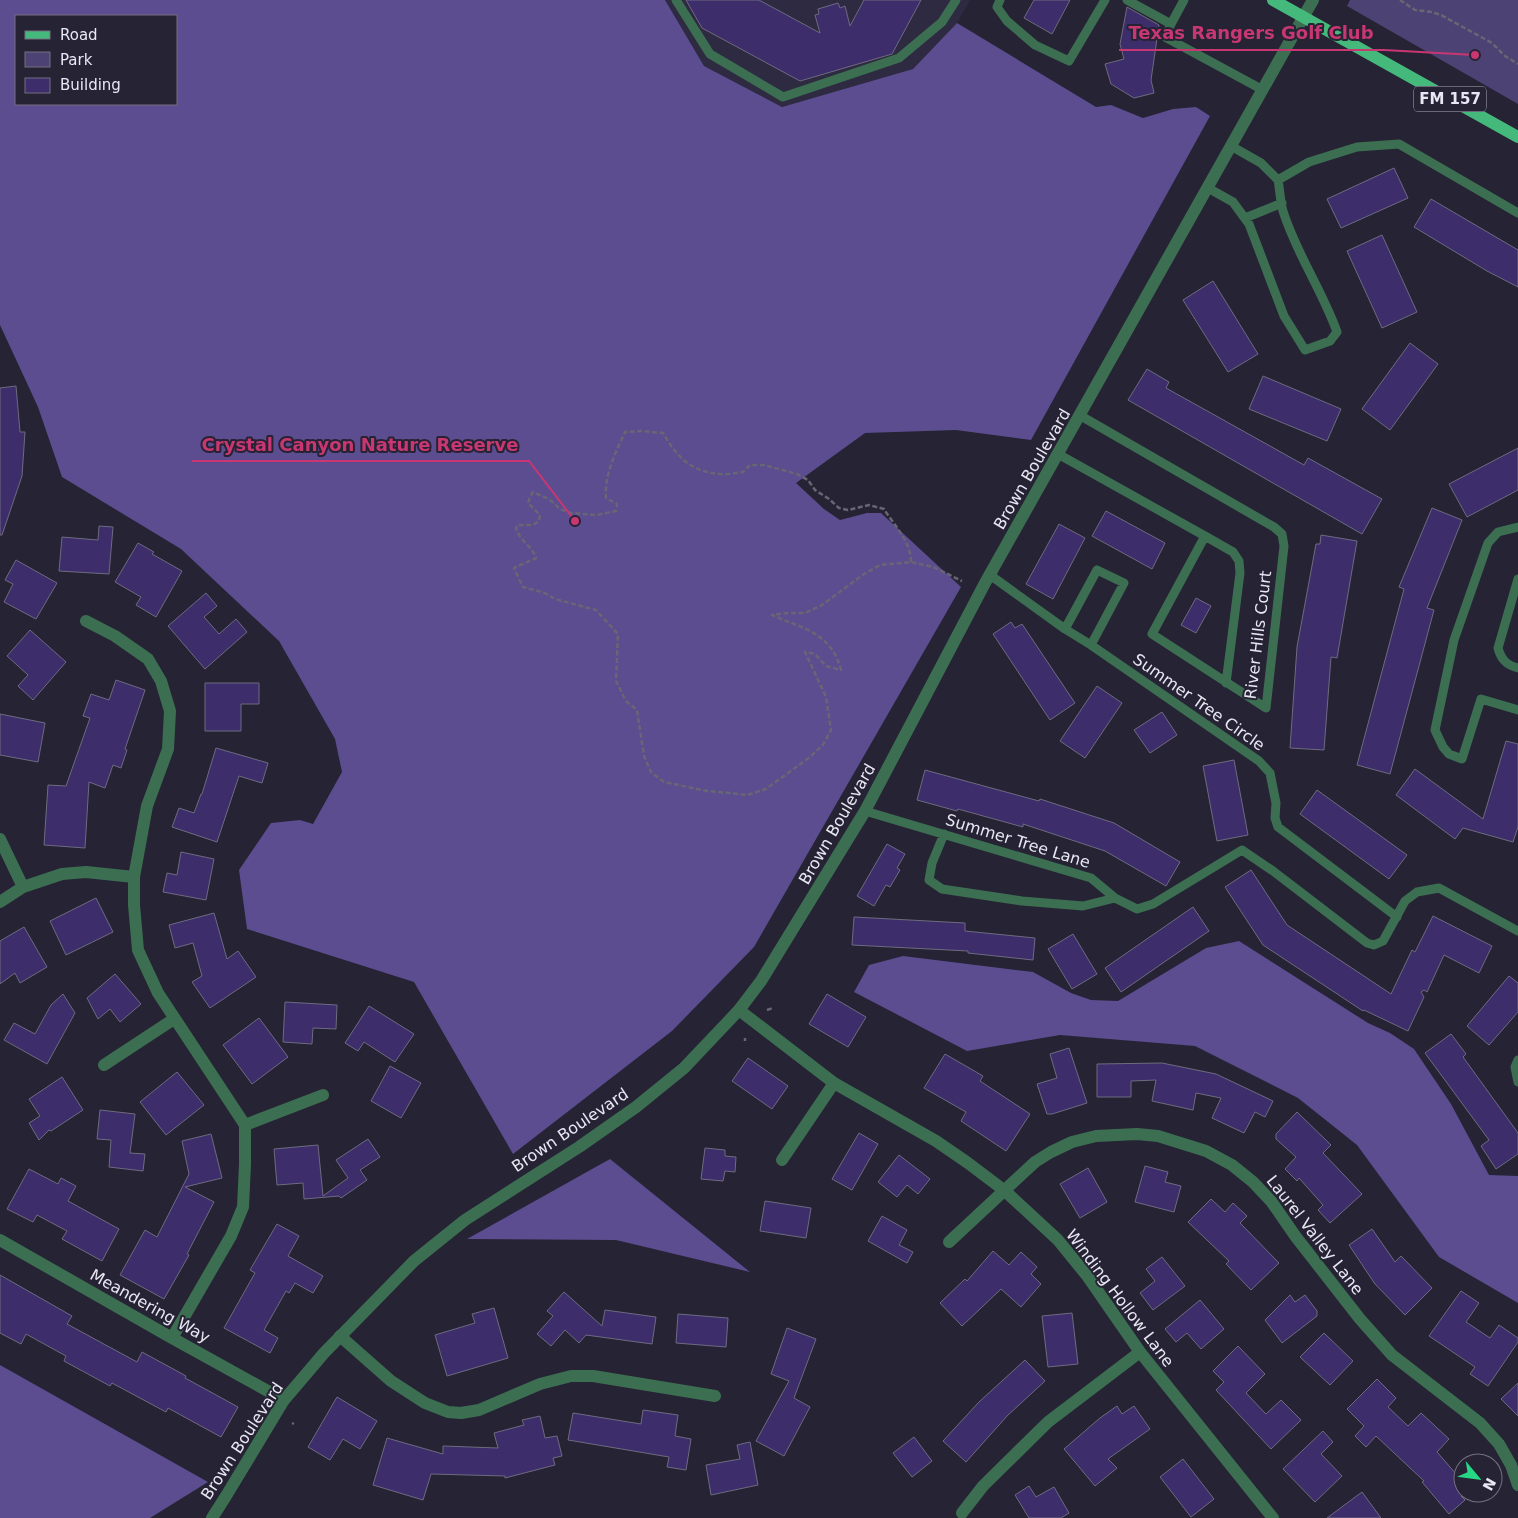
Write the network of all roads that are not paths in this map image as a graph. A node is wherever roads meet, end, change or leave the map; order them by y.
1 (676, 0) edge
2 (956, 0) edge
3 (1000, 0) edge
4 (1105, 0) edge
5 (1127, 0) edge
6 (1184, 0) edge
7 (1273, 0) edge
8 (1313, 0) edge
9 (1304, 17) junction
10 (1171, 24) junction
11 (1262, 90) junction
12 (1518, 137) edge
13 (1231, 146) junction
14 (1278, 180) junction
15 (1208, 188) junction
16 (1282, 203) junction
17 (1518, 213) edge
18 (1245, 218) junction
19 (1081, 416) junction
20 (1058, 454) junction
21 (1518, 527) edge
22 (1205, 536) junction
23 (990, 575) junction
24 (1518, 579) edge
25 (86, 621) dead end
26 (1065, 629) junction
27 (1090, 645) junction
28 (1518, 668) edge
29 (1226, 683) junction
30 (1518, 710) edge
31 (865, 811) junction
32 (944, 834) junction
33 (0, 839) edge
34 (134, 877) junction
35 (23, 887) junction
36 (1115, 898) junction
37 (0, 902) edge
38 (1397, 917) junction
39 (1518, 931) edge
40 (739, 1010) junction
41 (174, 1018) junction
42 (1518, 1060) edge
43 (104, 1065) dead end
44 (1518, 1082) edge
45 (834, 1083) junction
46 (323, 1095) dead end
47 (245, 1125) junction
48 (782, 1160) dead end
49 (1005, 1191) junction
50 (0, 1240) edge
51 (949, 1242) dead end
52 (340, 1336) junction
53 (172, 1338) junction
54 (1140, 1352) junction
55 (715, 1396) dead end
56 (284, 1400) junction
57 (1518, 1485) edge
58 (962, 1513) dead end
59 (212, 1518) edge
60 (1273, 1518) edge

1 - 2 lane
3 - 4 lane
5 - 10 lane
6 - 10 lane
7 - 9 main road, FM 157
8 - 9 street, Brown Boulevard
9 - 11 street, Brown Boulevard
9 - 12 main road, FM 157
10 - 11 lane
11 - 13 street, Brown Boulevard
13 - 14 lane
13 - 15 street, Brown Boulevard
14 - 16 lane
14 - 17 lane
15 - 18 lane
15 - 19 street, Brown Boulevard
16 - 18 lane
16 - 18 lane
19 - 20 street, Brown Boulevard
19 - 29 lane, River Hills Court
20 - 22 lane
20 - 23 street, Brown Boulevard
21 - 30 lane
22 - 29 lane
22 - 29 lane, River Hills Court
23 - 26 lane, Summer Tree Circle
23 - 31 street, Brown Boulevard
24 - 28 lane
25 - 34 street
26 - 27 lane, Summer Tree Circle
26 - 27 lane
27 - 38 lane, Summer Tree Circle
31 - 32 lane, Summer Tree Lane
31 - 40 street, Brown Boulevard
32 - 36 lane, Summer Tree Lane
32 - 36 lane
33 - 35 street
34 - 35 street
34 - 41 street
35 - 37 street
36 - 38 lane, Summer Tree Lane
38 - 39 lane, Summer Tree Lane
40 - 45 street, Winding Hollow Lane
40 - 52 street, Brown Boulevard
41 - 43 street
41 - 47 street
42 - 44 lane
45 - 48 street
45 - 49 street, Winding Hollow Lane
46 - 47 street
47 - 53 street
49 - 51 street, Laurel Valley Lane
49 - 54 street, Winding Hollow Lane
49 - 57 street, Laurel Valley Lane
50 - 53 street, Meandering Way
52 - 55 street
52 - 56 street, Brown Boulevard
53 - 56 street, Meandering Way
54 - 58 street
54 - 60 street, Winding Hollow Lane
56 - 59 street, Brown Boulevard

